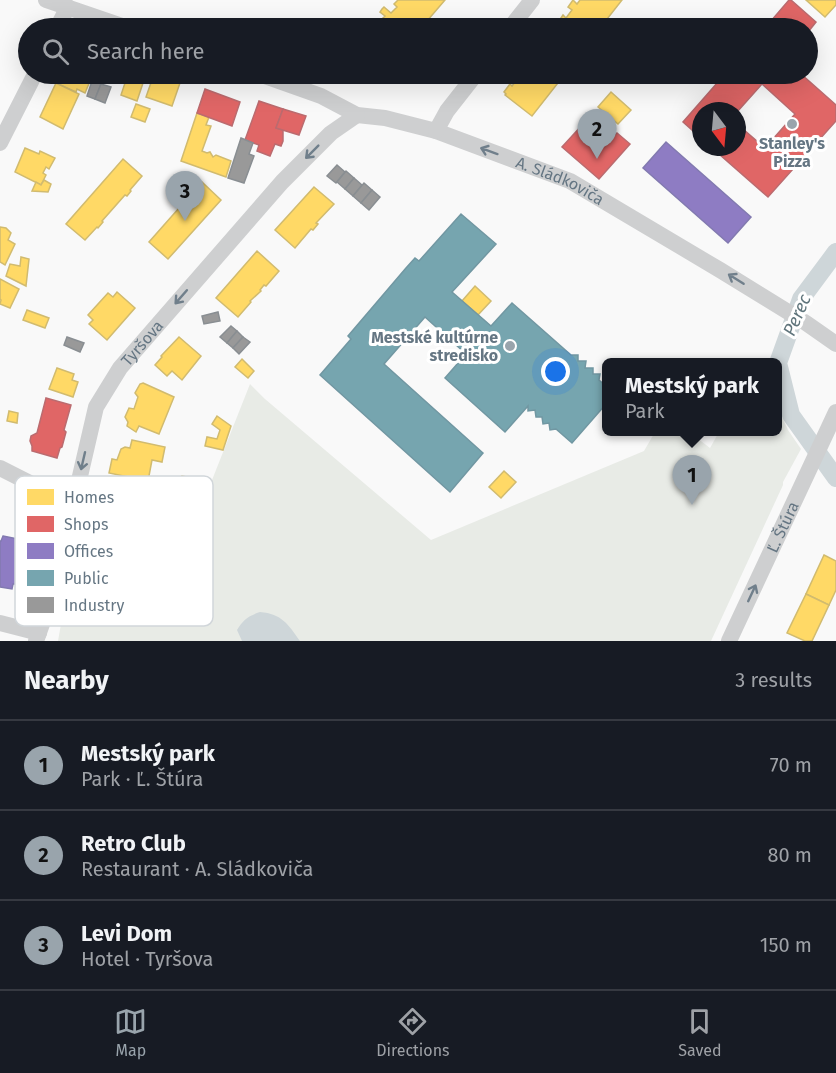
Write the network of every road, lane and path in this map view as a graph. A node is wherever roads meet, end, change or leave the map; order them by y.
1 (46, 0) edge
2 (531, 0) edge
3 (68, 7) junction
4 (62, 18) edge
5 (99, 18) edge
6 (518, 18) edge
7 (30, 84) edge
8 (287, 84) edge
9 (468, 84) edge
10 (357, 115) junction
11 (442, 133) junction
12 (0, 143) edge
13 (836, 344) edge
14 (836, 412) edge
15 (0, 468) edge
16 (16, 476) edge
17 (80, 476) edge
18 (0, 623) edge
19 (38, 638) edge
20 (729, 641) edge

1 - 3 street
2 - 6 street
3 - 4 street
3 - 5 street
7 - 12 street
8 - 10 street, A. Sládkoviča
9 - 11 street
10 - 11 street, A. Sládkoviča
10 -> 17 street, Tyršova
13 -> 11 street, A. Sládkoviča
20 -> 14 street, Ľ. Štúra
15 - 16 street
18 - 19 street

